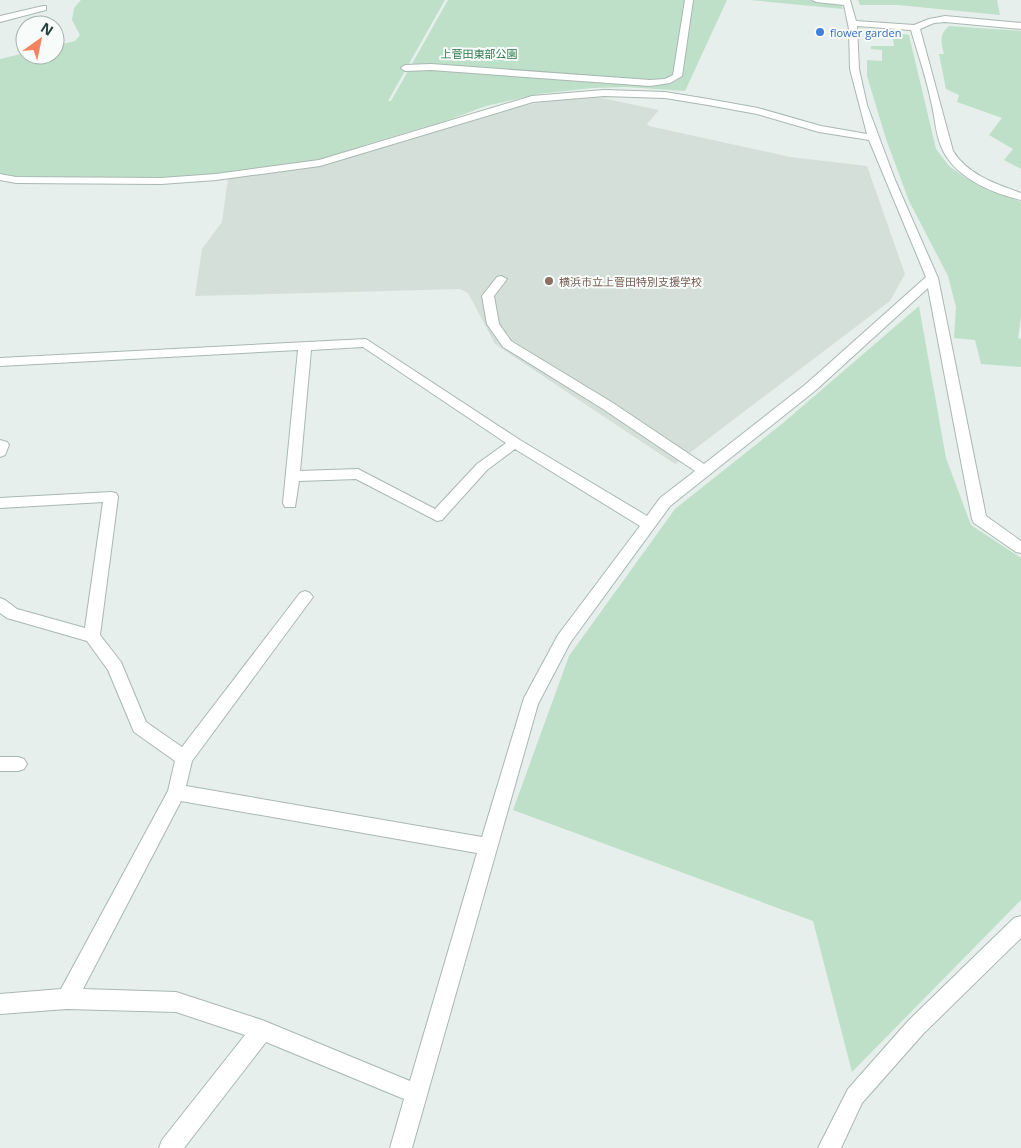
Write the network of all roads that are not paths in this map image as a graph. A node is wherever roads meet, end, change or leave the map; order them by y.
1 (689, 0) edge
2 (816, 0) edge
3 (847, 1) edge
4 (43, 8) dead end
5 (0, 19) edge
6 (853, 23) junction
7 (1021, 26) edge
8 (915, 28) junction
9 (405, 68) dead end
10 (873, 137) junction
11 (0, 177) edge
12 (216, 177) junction
13 (200, 187) dead end
14 (1021, 197) edge
15 (932, 278) junction
16 (501, 280) dead end
17 (305, 346) junction
18 (0, 362) edge
19 (516, 443) junction
20 (0, 445) edge
21 (0, 452) edge
22 (704, 471) junction
23 (294, 476) junction
24 (0, 503) edge
25 (290, 503) dead end
26 (648, 524) junction
27 (1021, 548) edge
28 (305, 597) dead end
29 (0, 604) edge
30 (92, 636) junction
31 (184, 758) junction
32 (0, 764) edge
33 (18, 764) dead end
34 (176, 792) junction
35 (488, 846) junction
36 (1021, 925) edge
37 (66, 999) junction
38 (0, 1004) edge
39 (262, 1030) junction
40 (417, 1094) junction
41 (170, 1148) edge
42 (401, 1148) edge
43 (829, 1148) edge

1 - 9 street
2 - 3 street
3 - 6 street
4 - 5 street
6 - 8 street
6 - 10 street
7 - 8 street
8 - 14 street
10 - 12 street
10 - 15 street
11 - 12 street
12 - 13 street
15 - 22 street
15 - 27 street
16 - 22 street
17 - 18 street
17 - 19 street
17 - 23 street
19 - 23 street
19 - 26 street
20 - 21 street
22 - 26 street
23 - 25 street
24 - 30 street
26 - 35 street
28 - 31 street
29 - 30 street
30 - 31 street
31 - 34 street
32 - 33 street
34 - 35 street
34 - 37 street
35 - 40 street
36 - 43 street
37 - 38 street
37 - 39 street
39 - 40 street
39 - 41 street
40 - 42 street

